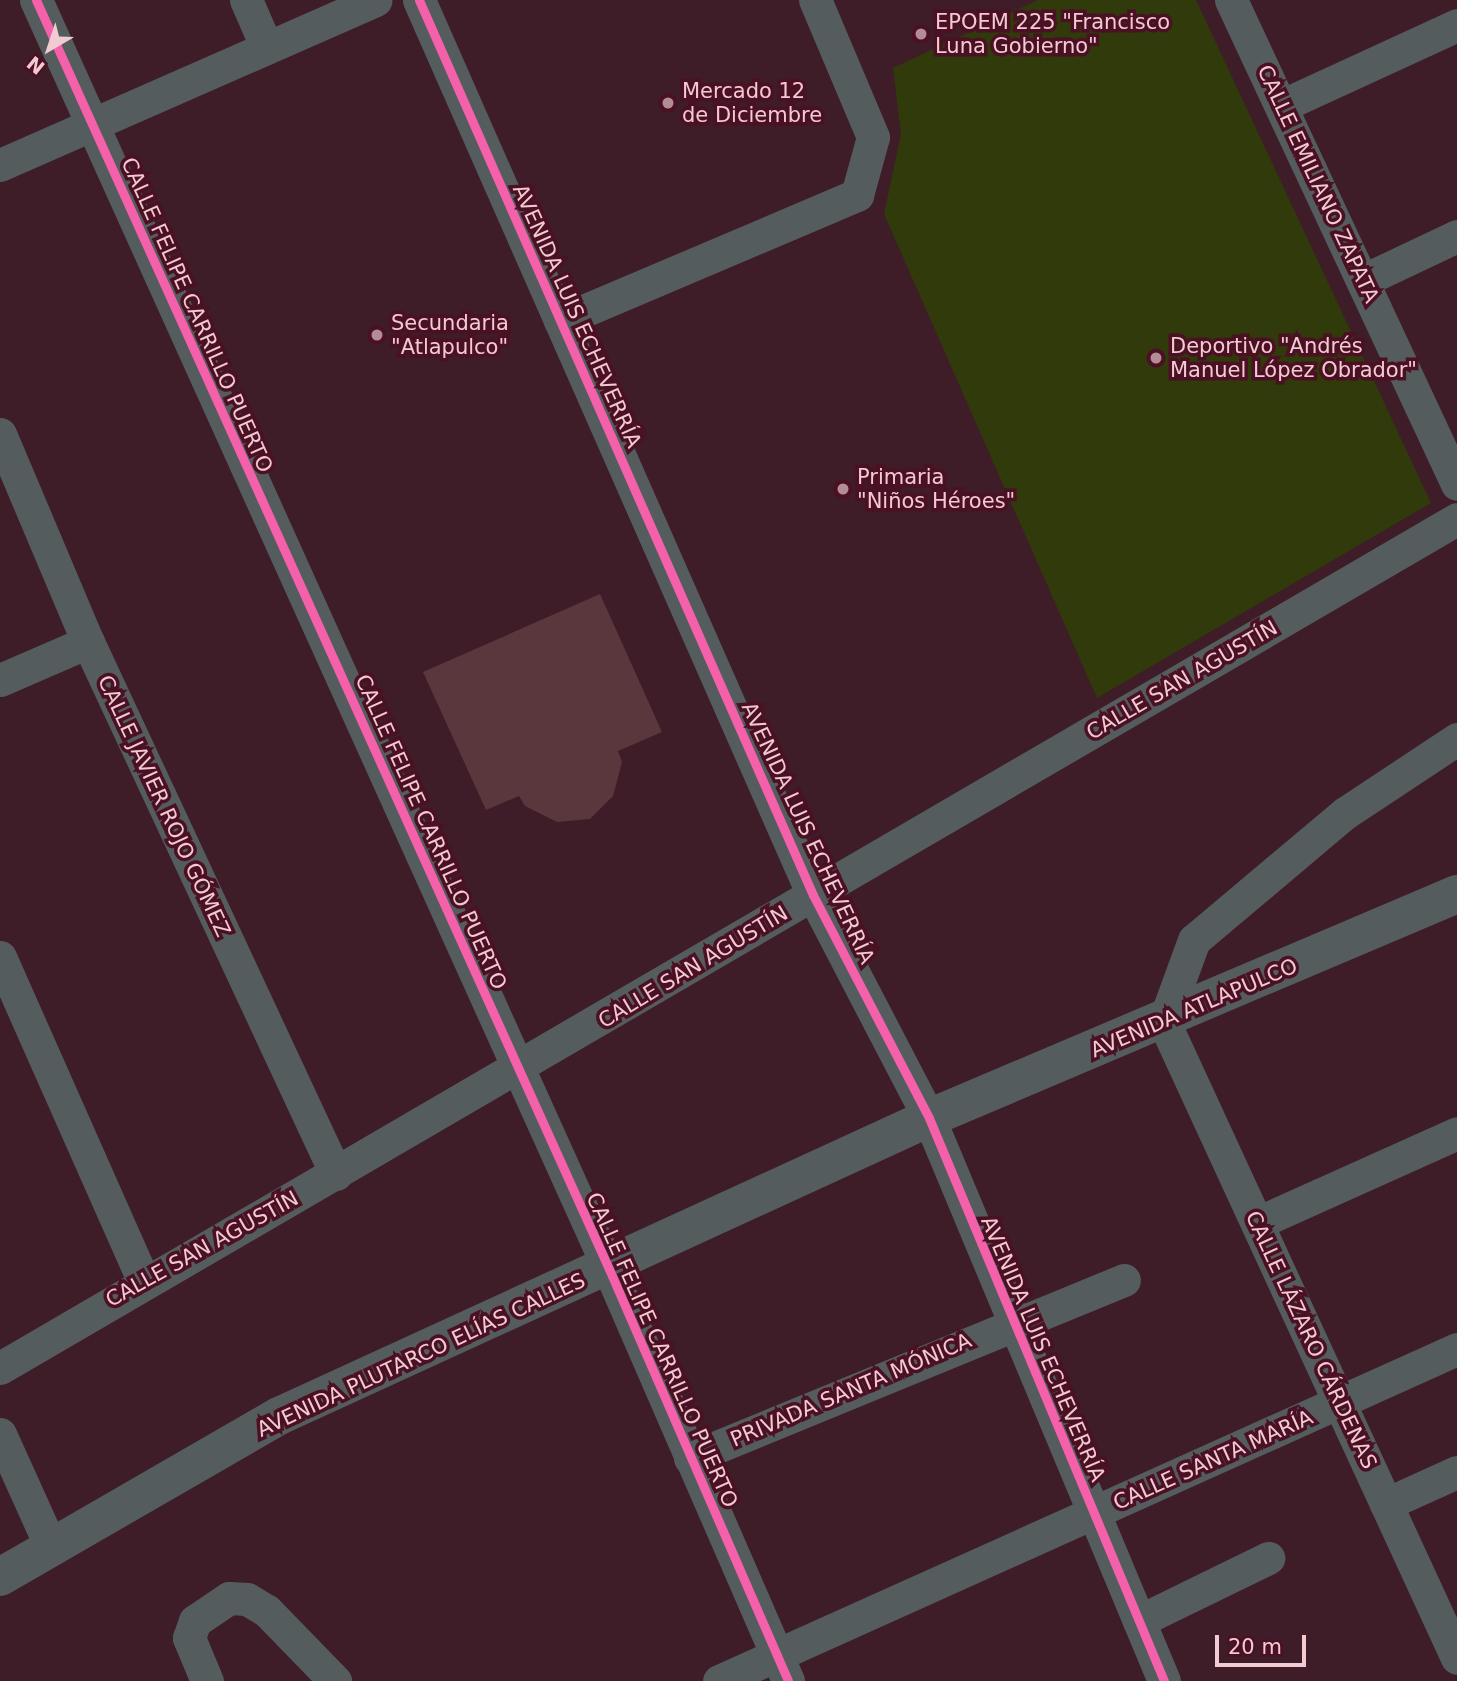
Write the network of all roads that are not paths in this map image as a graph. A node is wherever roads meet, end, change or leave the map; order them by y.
1 (36, 0) edge
2 (246, 0) edge
3 (375, 0) edge
4 (419, 0) edge
5 (815, 0) edge
6 (1231, 0) edge
7 (1457, 25) edge
8 (267, 48) junction
9 (1281, 106) junction
10 (93, 127) junction
11 (0, 165) edge
12 (1457, 236) edge
13 (1364, 280) junction
14 (560, 321) junction
15 (0, 434) edge
16 (1457, 484) edge
17 (1457, 519) edge
18 (88, 642) junction
19 (0, 680) edge
20 (1457, 739) edge
21 (1457, 894) edge
22 (813, 895) junction
23 (0, 957) edge
24 (1164, 1022) junction
25 (520, 1071) junction
26 (929, 1118) junction
27 (1457, 1133) edge
28 (336, 1174) junction
29 (1257, 1223) junction
30 (609, 1269) junction
31 (143, 1280) junction
32 (1124, 1280) dead end
33 (1010, 1321) junction
34 (1457, 1349) edge
35 (0, 1368) edge
36 (1340, 1403) junction
37 (0, 1434) edge
38 (690, 1458) junction
39 (1457, 1472) edge
40 (1386, 1504) junction
41 (1094, 1513) junction
42 (52, 1549) junction
43 (1268, 1558) dead end
44 (0, 1577) edge
45 (1139, 1621) junction
46 (1457, 1658) edge
47 (782, 1669) edge
48 (207, 1681) edge
49 (335, 1681) edge
50 (719, 1681) edge
51 (1164, 1681) edge

1 - 10 street, CALLE FELIPE CARRILLO PUERTO
2 - 8 street
3 - 8 street
4 - 14 street, AVENIDA LUIS ECHEVERRÍA
5 - 14 street
6 - 9 street, CALLE EMILIANO ZAPATA
7 - 9 street
8 - 10 street
9 - 13 street, CALLE EMILIANO ZAPATA
10 - 11 street
10 - 25 street, CALLE FELIPE CARRILLO PUERTO
12 - 13 street
13 - 16 street, CALLE EMILIANO ZAPATA
14 - 22 street, AVENIDA LUIS ECHEVERRÍA
15 - 18 street, CALLE JAVIER ROJO GÓMEZ
17 - 22 street, CALLE SAN AGUSTÍN
18 - 19 street
18 - 28 street, CALLE JAVIER ROJO GÓMEZ
20 - 24 street
21 - 24 street, AVENIDA ATLAPULCO
22 - 25 street, CALLE SAN AGUSTÍN
22 - 26 street, AVENIDA LUIS ECHEVERRÍA
23 - 31 street
24 - 26 street, AVENIDA ATLAPULCO
24 - 29 street, CALLE LÁZARO CÁRDENAS
25 - 28 street, CALLE SAN AGUSTÍN
25 - 30 street, CALLE FELIPE CARRILLO PUERTO
26 - 30 street, AVENIDA PLUTARCO ELÍAS CALLES
26 - 33 street, AVENIDA LUIS ECHEVERRÍA
27 - 29 street
28 - 31 street, CALLE SAN AGUSTÍN
29 - 36 street, CALLE LÁZARO CÁRDENAS
30 - 38 street, CALLE FELIPE CARRILLO PUERTO
30 - 42 street, AVENIDA PLUTARCO ELÍAS CALLES
31 - 35 street, CALLE SAN AGUSTÍN
32 - 33 street, PRIVADA SANTA MÓNICA
33 - 38 street, PRIVADA SANTA MÓNICA
33 - 41 street, AVENIDA LUIS ECHEVERRÍA
34 - 36 street, CALLE SANTA MARÍA
36 - 40 street, CALLE LÁZARO CÁRDENAS
36 - 41 street, CALLE SANTA MARÍA
37 - 42 street
38 - 47 street, CALLE FELIPE CARRILLO PUERTO
39 - 40 street
40 - 46 street, CALLE LÁZARO CÁRDENAS
41 - 45 street, AVENIDA LUIS ECHEVERRÍA
41 - 47 street, CALLE SANTA MARÍA
42 - 44 street, AVENIDA PLUTARCO ELÍAS CALLES
43 - 45 street
45 - 51 street, AVENIDA LUIS ECHEVERRÍA
47 - 50 street, CALLE SANTA MARÍA
48 - 49 street

